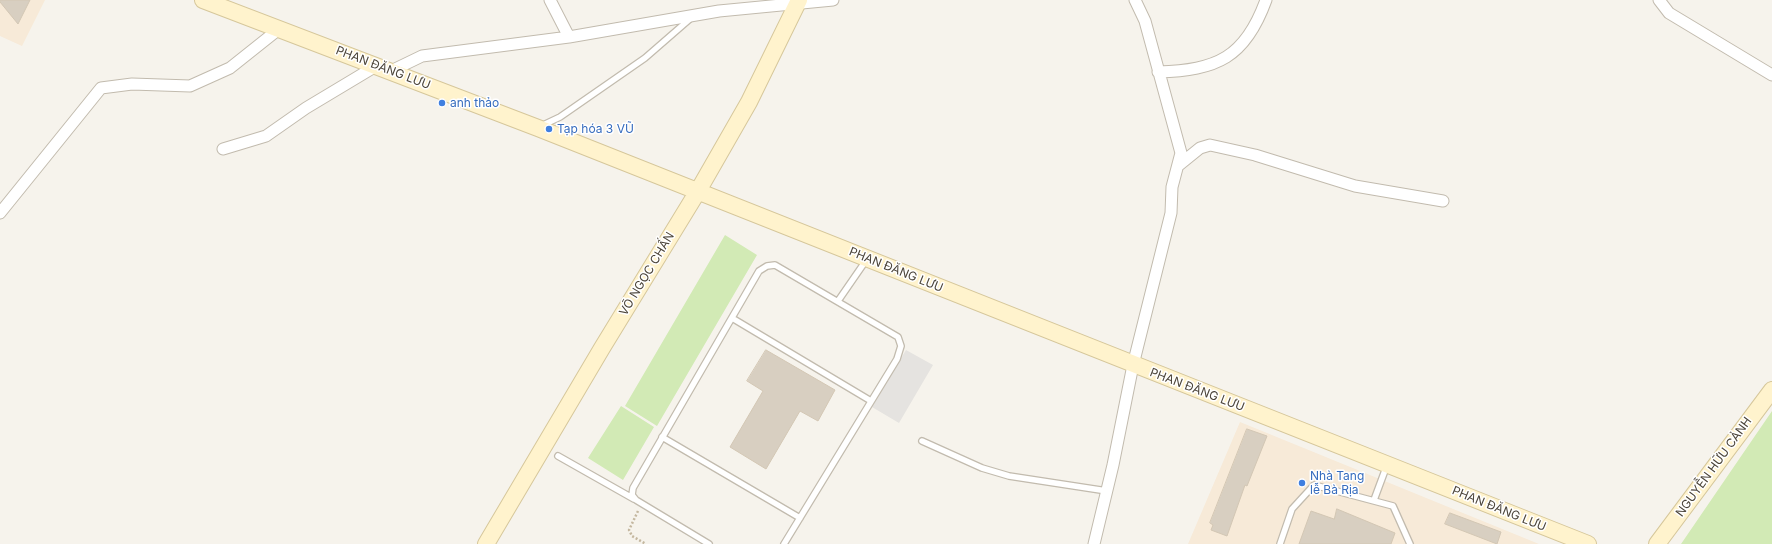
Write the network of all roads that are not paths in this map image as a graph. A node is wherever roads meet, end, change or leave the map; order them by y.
1 (550, 0) edge
2 (833, 0) edge
3 (1135, 0) edge
4 (1266, 0) edge
5 (1659, 0) edge
6 (212, 2) edge
7 (798, 2) edge
8 (695, 15) junction
9 (279, 29) junction
10 (569, 37) junction
11 (376, 66) junction
12 (391, 71) junction
13 (1158, 72) junction
14 (1772, 74) edge
15 (538, 128) junction
16 (224, 149) dead end
17 (1179, 165) junction
18 (698, 191) junction
19 (1443, 201) dead end
20 (0, 213) edge
21 (867, 259) junction
22 (838, 301) junction
23 (732, 318) junction
24 (1133, 365) junction
25 (1772, 390) edge
26 (871, 401) junction
27 (662, 437) junction
28 (922, 441) dead end
29 (558, 456) dead end
30 (1388, 465) junction
31 (1107, 491) junction
32 (636, 500) junction
33 (1374, 500) junction
34 (800, 518) junction
35 (486, 544) edge
36 (709, 544) edge
37 (784, 544) edge
38 (1094, 544) edge
39 (1280, 544) edge
40 (1410, 544) edge
41 (1588, 544) edge
42 (1657, 544) edge

1 - 10 street
2 - 7 street
3 - 13 street
4 - 13 street
5 - 14 street
6 - 9 street, PHAN ĐĂNG LƯU
7 - 8 street
7 - 18 street, VÕ NGỌC CHẤN
8 - 10 street
8 - 15 lane
9 - 11 street, PHAN ĐĂNG LƯU
9 - 20 street
10 - 12 street
11 - 12 street, PHAN ĐĂNG LƯU
11 - 16 street
12 - 15 street, PHAN ĐĂNG LƯU
13 - 17 street
15 - 18 street, PHAN ĐĂNG LƯU
17 - 19 street
17 - 24 street
18 - 21 street, PHAN ĐĂNG LƯU
18 - 35 street, VÕ NGỌC CHẤN
21 - 22 lane
21 - 24 street, PHAN ĐĂNG LƯU
22 - 23 lane
22 - 26 lane
23 - 26 lane
23 - 27 lane
24 - 30 street, PHAN ĐĂNG LƯU
24 - 31 street
25 - 42 street, NGUYỄN HỮU CẢNH
26 - 34 lane
27 - 32 lane
27 - 34 lane
28 - 31 lane
29 - 32 lane
30 - 33 lane
30 - 41 street, PHAN ĐĂNG LƯU
31 - 38 street
32 - 36 lane
33 - 39 lane
33 - 40 lane
34 - 37 lane

